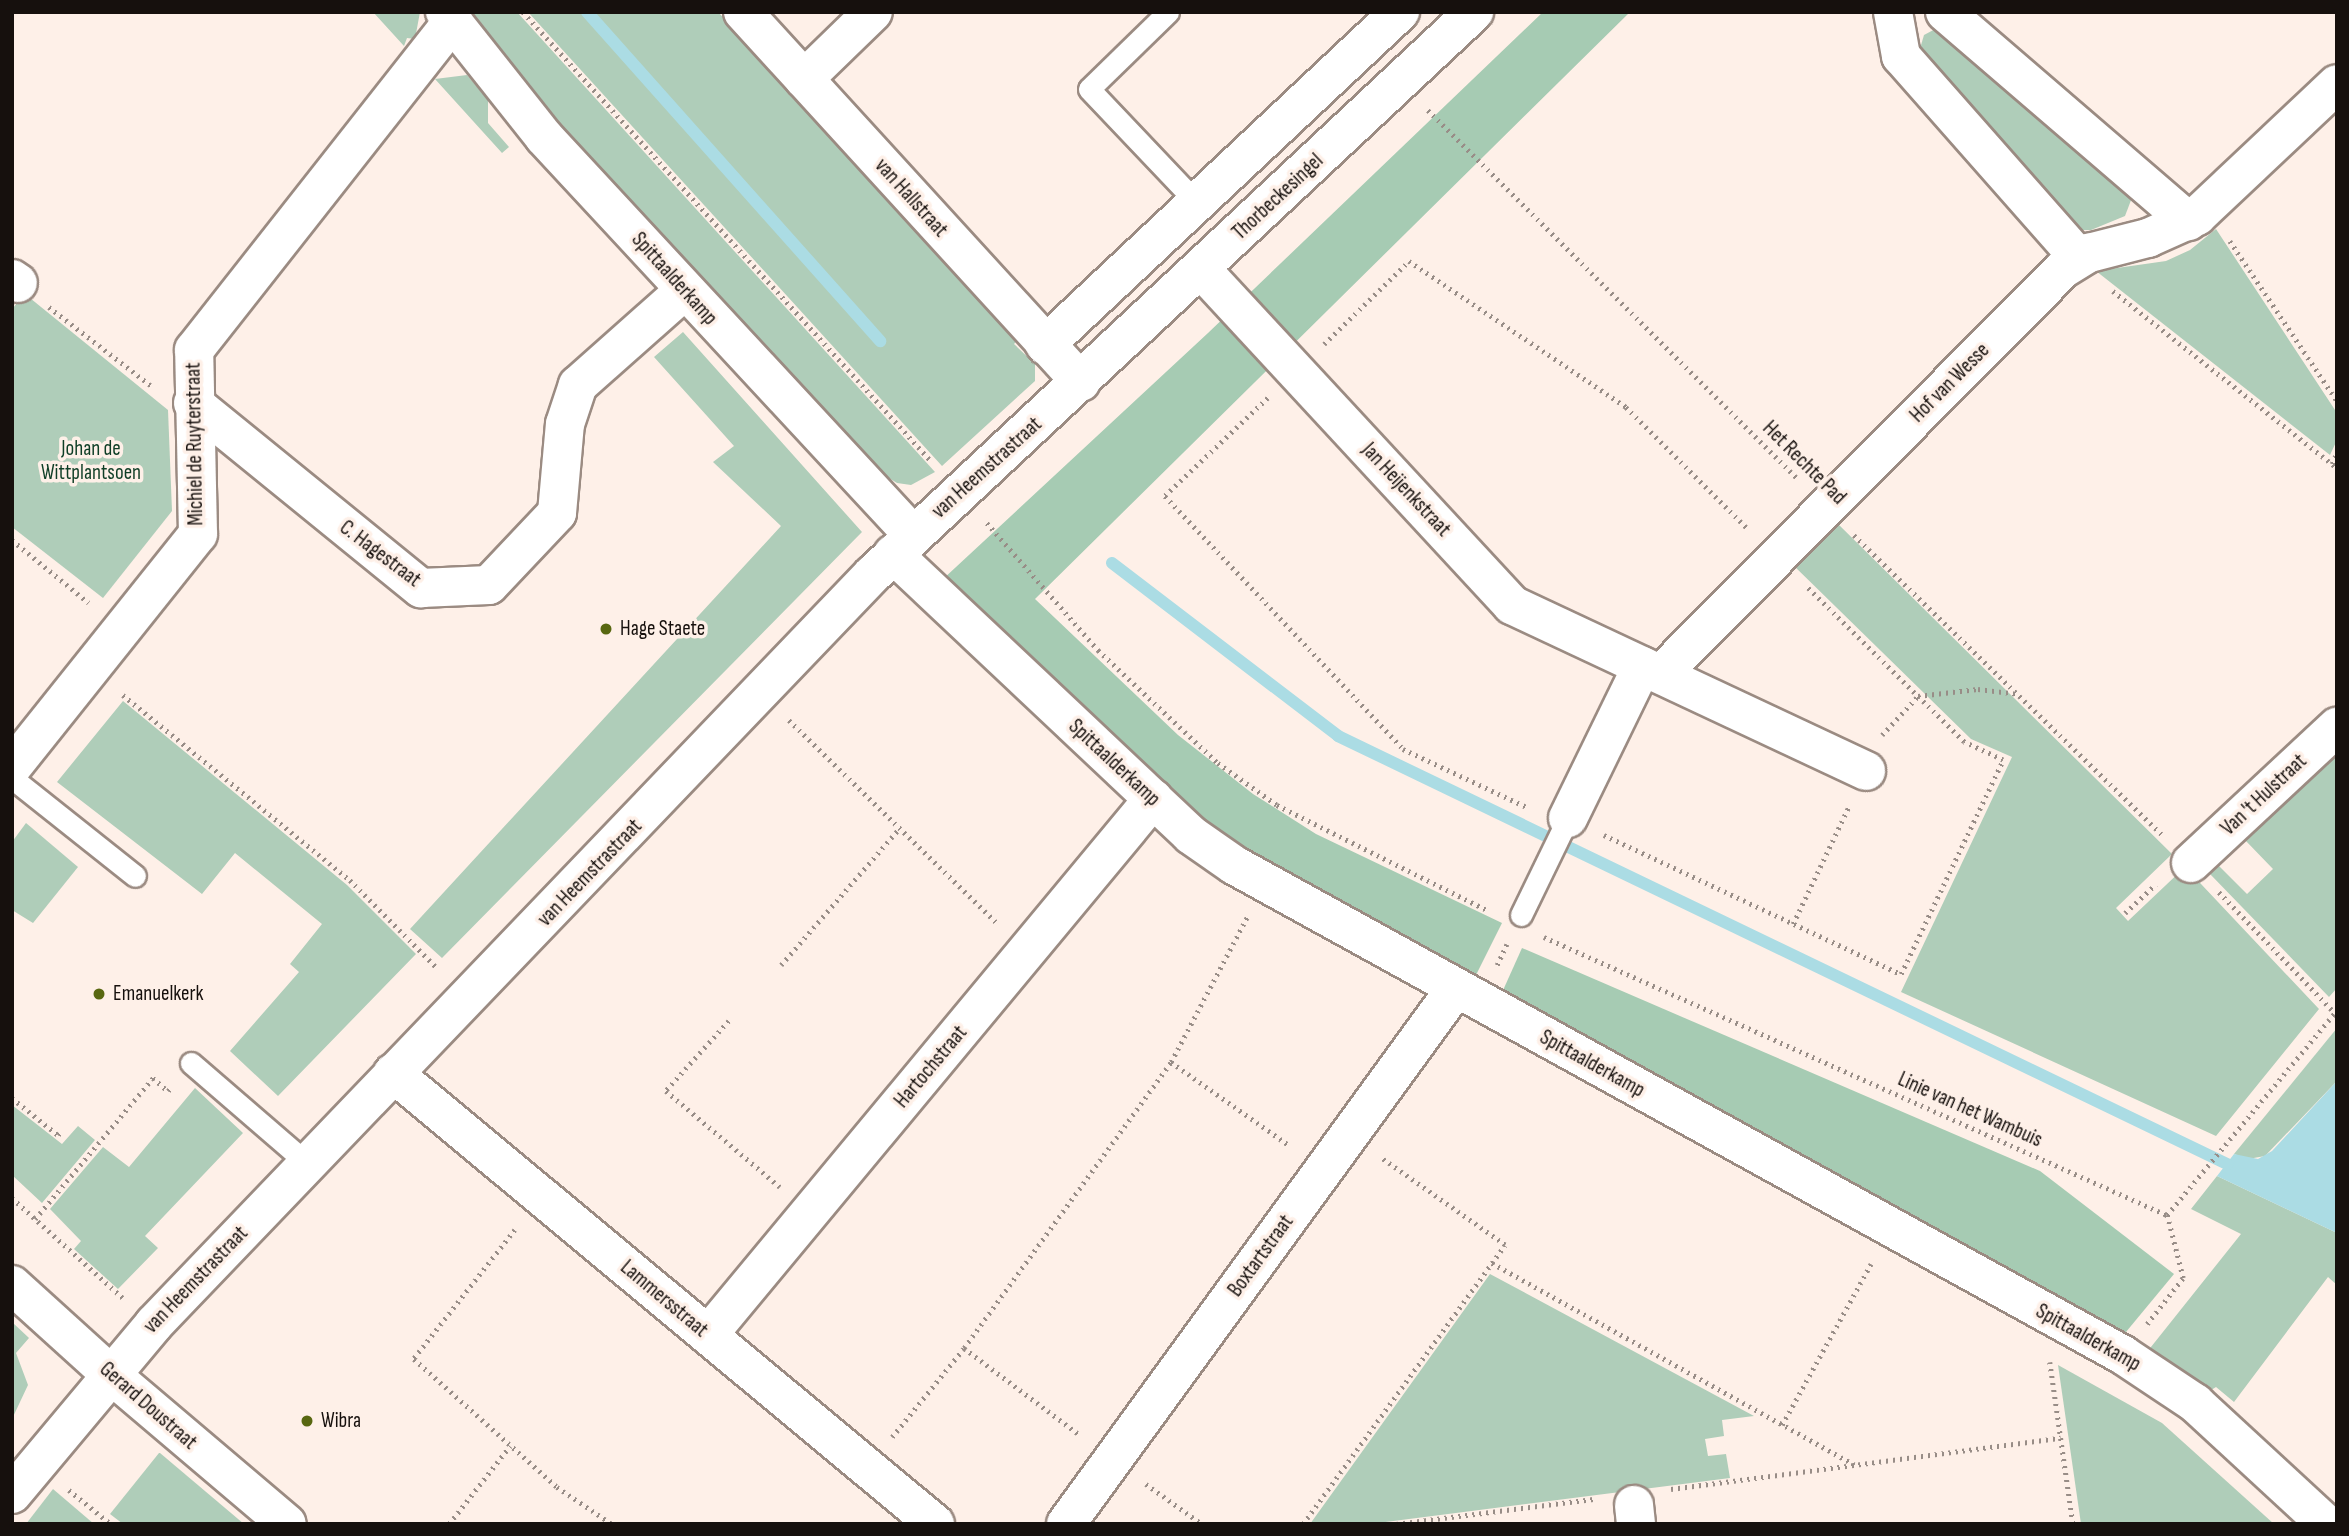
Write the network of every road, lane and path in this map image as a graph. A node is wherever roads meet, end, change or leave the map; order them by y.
1 (523, 12) edge
2 (743, 12) edge
3 (873, 12) edge
4 (1168, 12) edge
5 (1400, 12) edge
6 (1474, 12) edge
7 (1893, 12) edge
8 (1945, 12) edge
9 (449, 17) edge
10 (804, 79) junction
11 (1400, 82) junction
12 (2337, 84) edge
13 (1198, 204) junction
14 (2198, 214) junction
15 (2076, 259) junction
16 (1201, 270) junction
17 (15, 281) edge
18 (685, 290) junction
19 (1045, 345) junction
20 (1081, 382) junction
21 (2337, 401) edge
22 (193, 403) junction
23 (2337, 453) edge
24 (2334, 466) edge
25 (960, 493) junction
26 (1827, 508) junction
27 (12, 540) edge
28 (903, 545) junction
29 (122, 630) junction
30 (92, 669) junction
31 (1652, 670) junction
32 (762, 693) junction
33 (2017, 695) junction
34 (1918, 696) dead end
35 (2337, 727) edge
36 (12, 768) edge
37 (1866, 771) dead end
38 (12, 778) edge
39 (1153, 799) junction
40 (1568, 818) joint
41 (899, 829) junction
42 (2191, 863) junction
43 (135, 876) dead end
44 (1265, 883) junction
45 (1519, 920) junction
46 (1029, 949) junction
47 (781, 965) dead end
48 (1467, 995) junction
49 (471, 996) junction
50 (2336, 1011) edge
51 (729, 1021) dead end
52 (1171, 1062) junction
53 (191, 1063) joint
54 (393, 1073) junction
55 (12, 1098) edge
56 (62, 1130) dead end
57 (1349, 1135) junction
58 (307, 1163) junction
59 (1324, 1170) junction
60 (12, 1198) edge
61 (541, 1198) junction
62 (810, 1212) junction
63 (2167, 1215) junction
64 (36, 1219) junction
65 (1891, 1229) junction
66 (1492, 1263) junction
67 (12, 1285) edge
68 (2164, 1304) dead end
69 (2043, 1313) junction
70 (153, 1324) junction
71 (708, 1335) junction
72 (964, 1348) junction
73 (109, 1373) junction
74 (1782, 1425) junction
75 (2060, 1438) junction
76 (510, 1446) junction
77 (1113, 1460) junction
78 (1857, 1466) junction
79 (867, 1468) junction
80 (12, 1494) edge
81 (1633, 1504) edge
82 (287, 1524) edge
83 (449, 1524) edge
84 (612, 1524) edge
85 (935, 1524) edge
86 (1066, 1524) edge
87 (1202, 1524) edge
88 (1303, 1524) edge
89 (1396, 1524) edge
90 (2073, 1524) edge
91 (2326, 1524) edge

1 - 25 path, Linie van het Wambuis
2 - 10 street, van Hallstraat
3 - 10 street
4 - 13 lane
5 - 13 street
6 - 11 street, Thorbeckesingel
7 - 15 street
8 - 14 street
9 - 18 street, Spittaalderkamp
9 - 22 street, Michiel de Ruyterstraat
10 - 19 street, van Hallstraat
11 - 16 street, Thorbeckesingel
11 - 26 path, Het Rechte Pad
12 - 14 street, Hof van Wesse
13 - 19 street
14 - 15 street, Hof van Wesse
14 - 21 path
15 - 24 path
15 - 26 street, Hof van Wesse
16 - 20 street, Thorbeckesingel
16 - 31 street, Jan Heijenkstraat
17 - 22 path
18 - 22 street, C. Hagestraat
18 - 28 street, Spittaalderkamp
19 - 20 street, van Hallstraat
20 - 25 street, van Heemstrastraat
22 - 29 street, Michiel de Ruyterstraat
23 - 24 path
25 - 28 street, van Heemstrastraat
25 - 45 path, Linie van het Wambuis
26 - 31 street
26 - 33 path, Het Rechte Pad
27 - 29 path
28 - 32 street, van Heemstrastraat
28 - 39 street, Spittaalderkamp
29 - 30 street, Michiel de Ruyterstraat
30 - 36 street, Michiel de Ruyterstraat
30 - 49 path
31 - 37 street, Jan Heijenkstraat
31 - 40 street
32 - 41 path
32 - 49 street, van Heemstrastraat
33 - 34 path
33 - 42 path, Het Rechte Pad
35 - 42 street, Van 't Hulstraat
38 - 43 lane
39 - 44 street, Spittaalderkamp
39 - 46 street, Hartochstraat
40 - 45 lane
41 - 46 path
41 - 47 path
42 - 50 path, Het Rechte Pad
44 - 48 street, Spittaalderkamp
44 - 52 path
45 - 48 path
45 - 63 path, Linie van het Wambuis
46 - 62 street, Hartochstraat
48 - 57 street, Boxtartstraat
48 - 65 street, Spittaalderkamp
49 - 54 street, van Heemstrastraat
50 - 63 path
51 - 62 path
52 - 59 path
52 - 72 path
53 - 58 lane
53 - 64 path
54 - 58 street, van Heemstrastraat
54 - 61 street, Lammersstraat
55 - 56 path
57 - 59 street, Boxtartstraat
57 - 66 path
58 - 70 street, van Heemstrastraat
59 - 77 street, Boxtartstraat
60 - 64 path
61 - 71 street, Lammersstraat
61 - 76 path
62 - 71 street, Hartochstraat
63 - 68 path
64 - 70 path
65 - 69 street, Spittaalderkamp
65 - 74 path
66 - 74 path
66 - 88 path
67 - 73 street, Gerard Doustraat
69 - 75 path
69 - 91 street, Spittaalderkamp
70 - 73 street, van Heemstrastraat
71 - 79 street, Lammersstraat
72 - 77 path
72 - 79 path
73 - 80 street, van Heemstrastraat
73 - 82 street, Gerard Doustraat
74 - 78 path
75 - 78 path
75 - 90 path
76 - 83 path
76 - 84 path
77 - 86 street, Boxtartstraat
77 - 87 path
78 - 81 path
79 - 85 street, Lammersstraat
81 - 89 path

